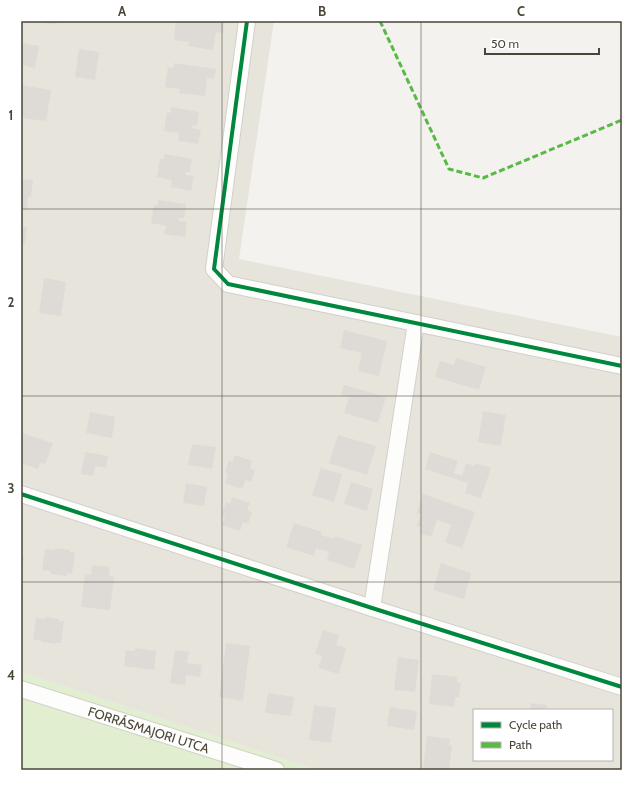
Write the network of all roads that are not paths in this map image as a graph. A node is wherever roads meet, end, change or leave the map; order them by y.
1 (247, 21) edge
2 (416, 323) junction
3 (622, 366) edge
4 (21, 494) edge
5 (372, 608) junction
6 (622, 687) edge
7 (21, 689) edge
8 (276, 770) edge

1 - 2 street
2 - 3 street
2 - 5 street
4 - 5 street
5 - 6 street
7 - 8 street, FORRÁSMAJORI UTCA

